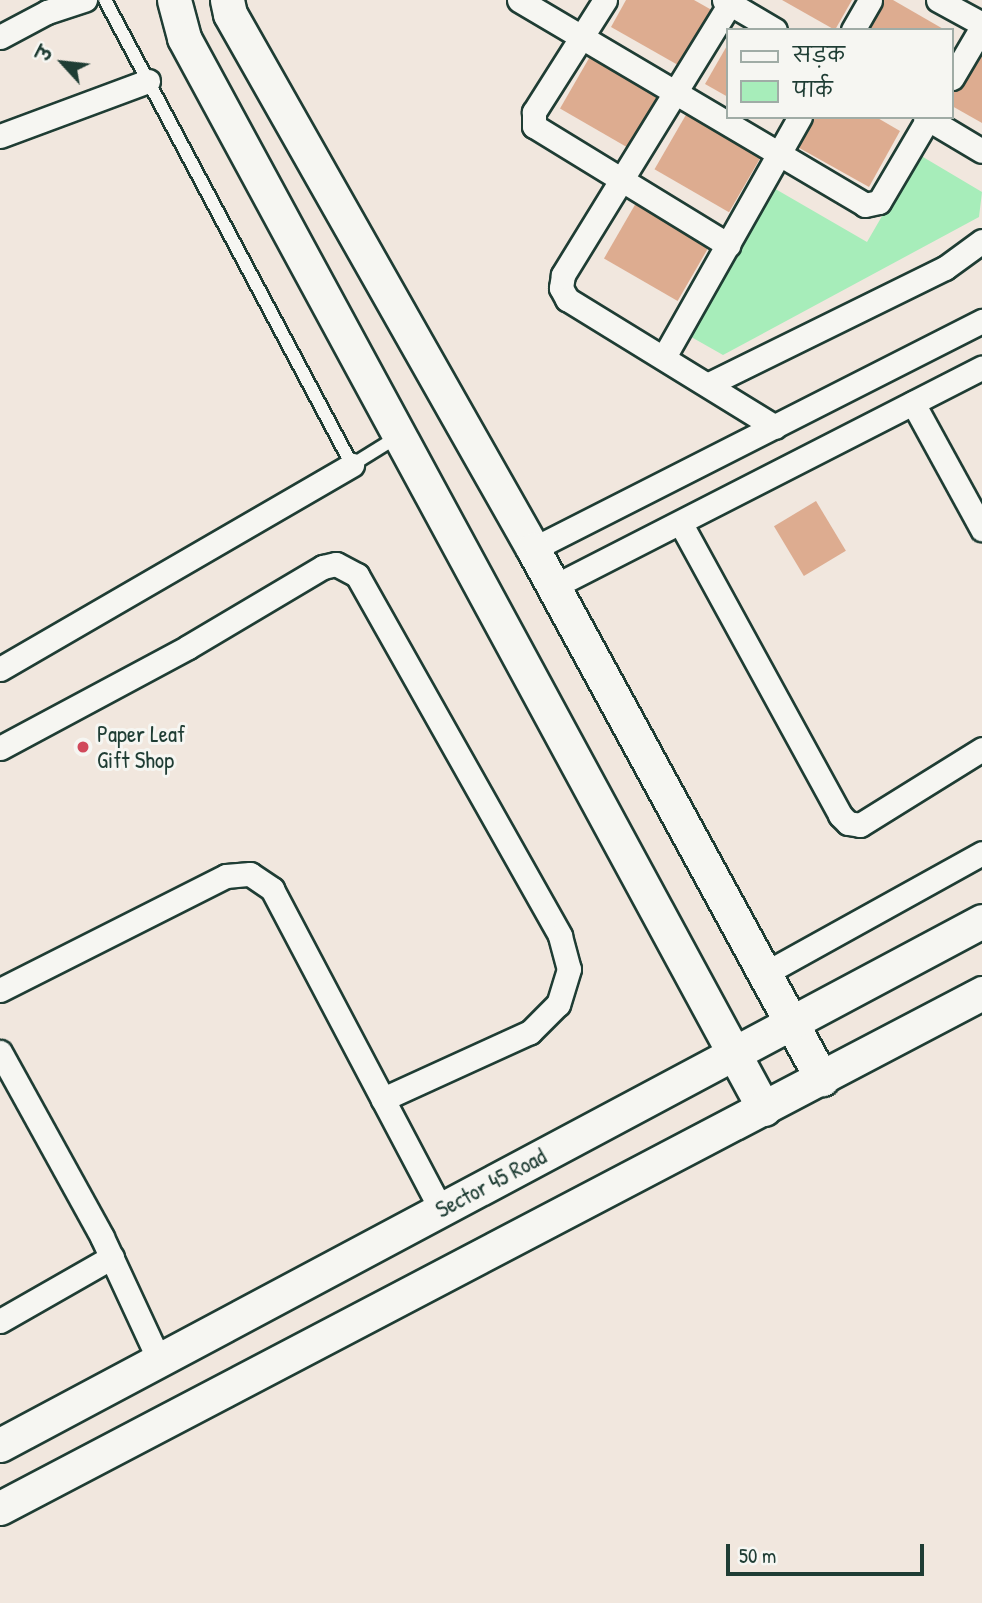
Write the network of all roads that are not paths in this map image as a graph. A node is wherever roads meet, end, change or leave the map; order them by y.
1 (85, 0) edge
2 (105, 0) edge
3 (174, 0) edge
4 (227, 0) edge
5 (519, 0) edge
6 (605, 0) edge
7 (870, 0) edge
8 (938, 0) edge
9 (729, 1) edge
10 (982, 26) edge
11 (772, 28) edge
12 (854, 28) edge
13 (0, 37) edge
14 (583, 38) junction
15 (954, 75) edge
16 (148, 81) junction
17 (675, 92) junction
18 (799, 119) edge
19 (926, 119) edge
20 (929, 119) edge
21 (0, 136) edge
22 (982, 151) edge
23 (778, 153) junction
24 (623, 182) junction
25 (982, 241) edge
26 (728, 245) junction
27 (982, 321) edge
28 (664, 357) junction
29 (982, 368) edge
30 (709, 384) junction
31 (913, 403) junction
32 (775, 427) junction
33 (397, 437) junction
34 (352, 465) junction
35 (979, 518) edge
36 (681, 524) junction
37 (533, 549) junction
38 (553, 587) junction
39 (0, 669) edge
40 (0, 748) edge
41 (982, 749) edge
42 (982, 853) edge
43 (982, 921) edge
44 (764, 974) junction
45 (0, 990) edge
46 (982, 993) edge
47 (791, 1023) junction
48 (0, 1052) edge
49 (734, 1053) junction
50 (822, 1079) junction
51 (383, 1099) junction
52 (764, 1109) junction
53 (441, 1210) junction
54 (112, 1257) junction
55 (0, 1321) edge
56 (159, 1360) junction
57 (0, 1445) edge
58 (0, 1508) edge

1 - 13 street
2 - 16 lane
3 - 33 street
4 - 37 street
5 - 14 street
6 - 14 street
7 - 12 street
8 - 10 street
9 - 11 street
9 - 17 street
10 - 15 street
14 - 17 street
14 - 24 street
16 - 21 street
16 - 34 lane
17 - 23 street
17 - 24 street
18 - 23 street
19 - 23 street
20 - 22 street
23 - 26 street
24 - 26 street
24 - 28 street
25 - 30 street
26 - 28 street
27 - 32 street
28 - 30 street
29 - 31 street
30 - 32 street
31 - 35 street
31 - 36 street
32 - 37 street
33 - 34 lane
33 - 49 street
34 - 39 street
36 - 38 street
36 - 41 street
37 - 38 street
38 - 44 street
40 - 51 street
42 - 44 street
43 - 47 street, Sector 45 Road
44 - 47 street
45 - 51 street
46 - 50 street
47 - 49 street, Sector 45 Road
47 - 50 street
48 - 54 street
49 - 52 street
49 - 53 street, Sector 45 Road
50 - 52 street
51 - 53 street
52 - 58 street
53 - 56 street, Sector 45 Road
54 - 55 street
54 - 56 street
56 - 57 street, Sector 45 Road

